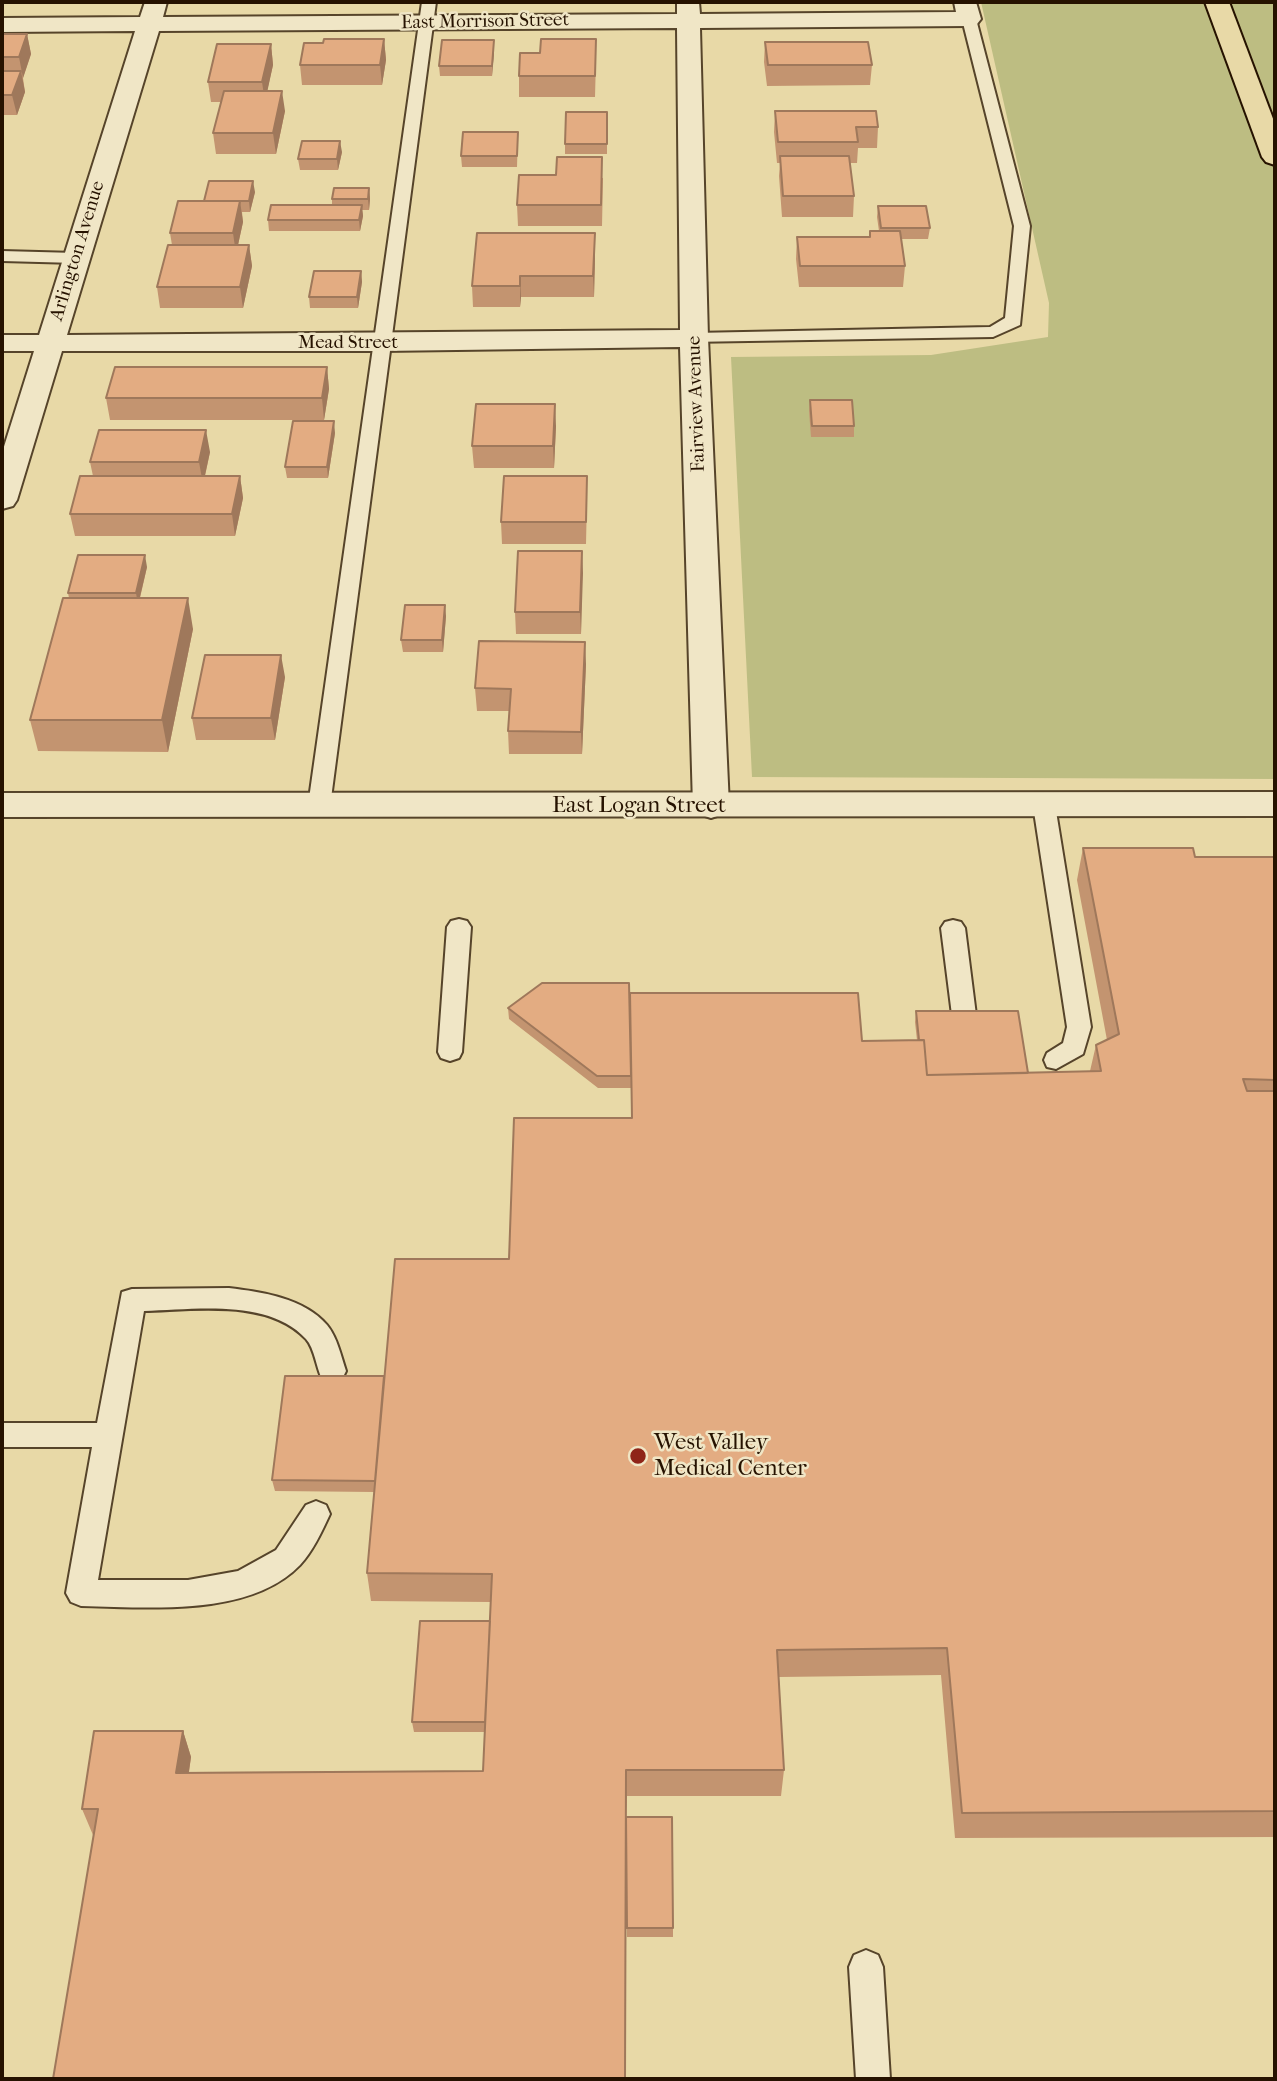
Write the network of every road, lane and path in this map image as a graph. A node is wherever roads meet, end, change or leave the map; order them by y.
1 (1217, 2) edge
2 (967, 10) edge
3 (688, 11) edge
4 (427, 12) edge
5 (153, 13) edge
6 (2, 25) edge
7 (1275, 157) edge
8 (2, 256) edge
9 (76, 258) junction
10 (694, 338) junction
11 (2, 343) edge
12 (50, 343) junction
13 (383, 343) junction
14 (2, 500) edge
15 (1275, 804) edge
16 (2, 805) edge
17 (1044, 805) junction
18 (319, 806) junction
19 (710, 806) junction
20 (459, 928) dead end
21 (953, 928) dead end
22 (964, 1015) edge
23 (450, 1052) dead end
24 (1056, 1060) dead end
25 (332, 1371) dead end
26 (2, 1435) edge
27 (107, 1435) junction
28 (316, 1514) dead end
29 (866, 1967) dead end
30 (873, 2079) edge

1 - 7 main road
2 - 3 street, East Morrison Street
2 - 10 lane
3 - 4 street, East Morrison Street
3 - 10 street, Fairview Avenue
4 - 5 street, East Morrison Street
4 - 13 lane
5 - 6 street, East Morrison Street
5 - 9 street, Arlington Avenue
8 - 9 lane
9 - 12 street, Arlington Avenue
10 - 13 street, Mead Street
10 - 19 street, Fairview Avenue
11 - 12 street, Mead Street
12 - 13 street, Mead Street
12 - 14 street, Arlington Avenue
13 - 18 lane
15 - 17 street, East Logan Street
16 - 18 street, East Logan Street
17 - 19 street, East Logan Street
17 - 24 lane
18 - 19 street, East Logan Street
20 - 23 lane
21 - 22 lane
25 - 27 lane
26 - 27 lane
27 - 28 lane
29 - 30 lane

